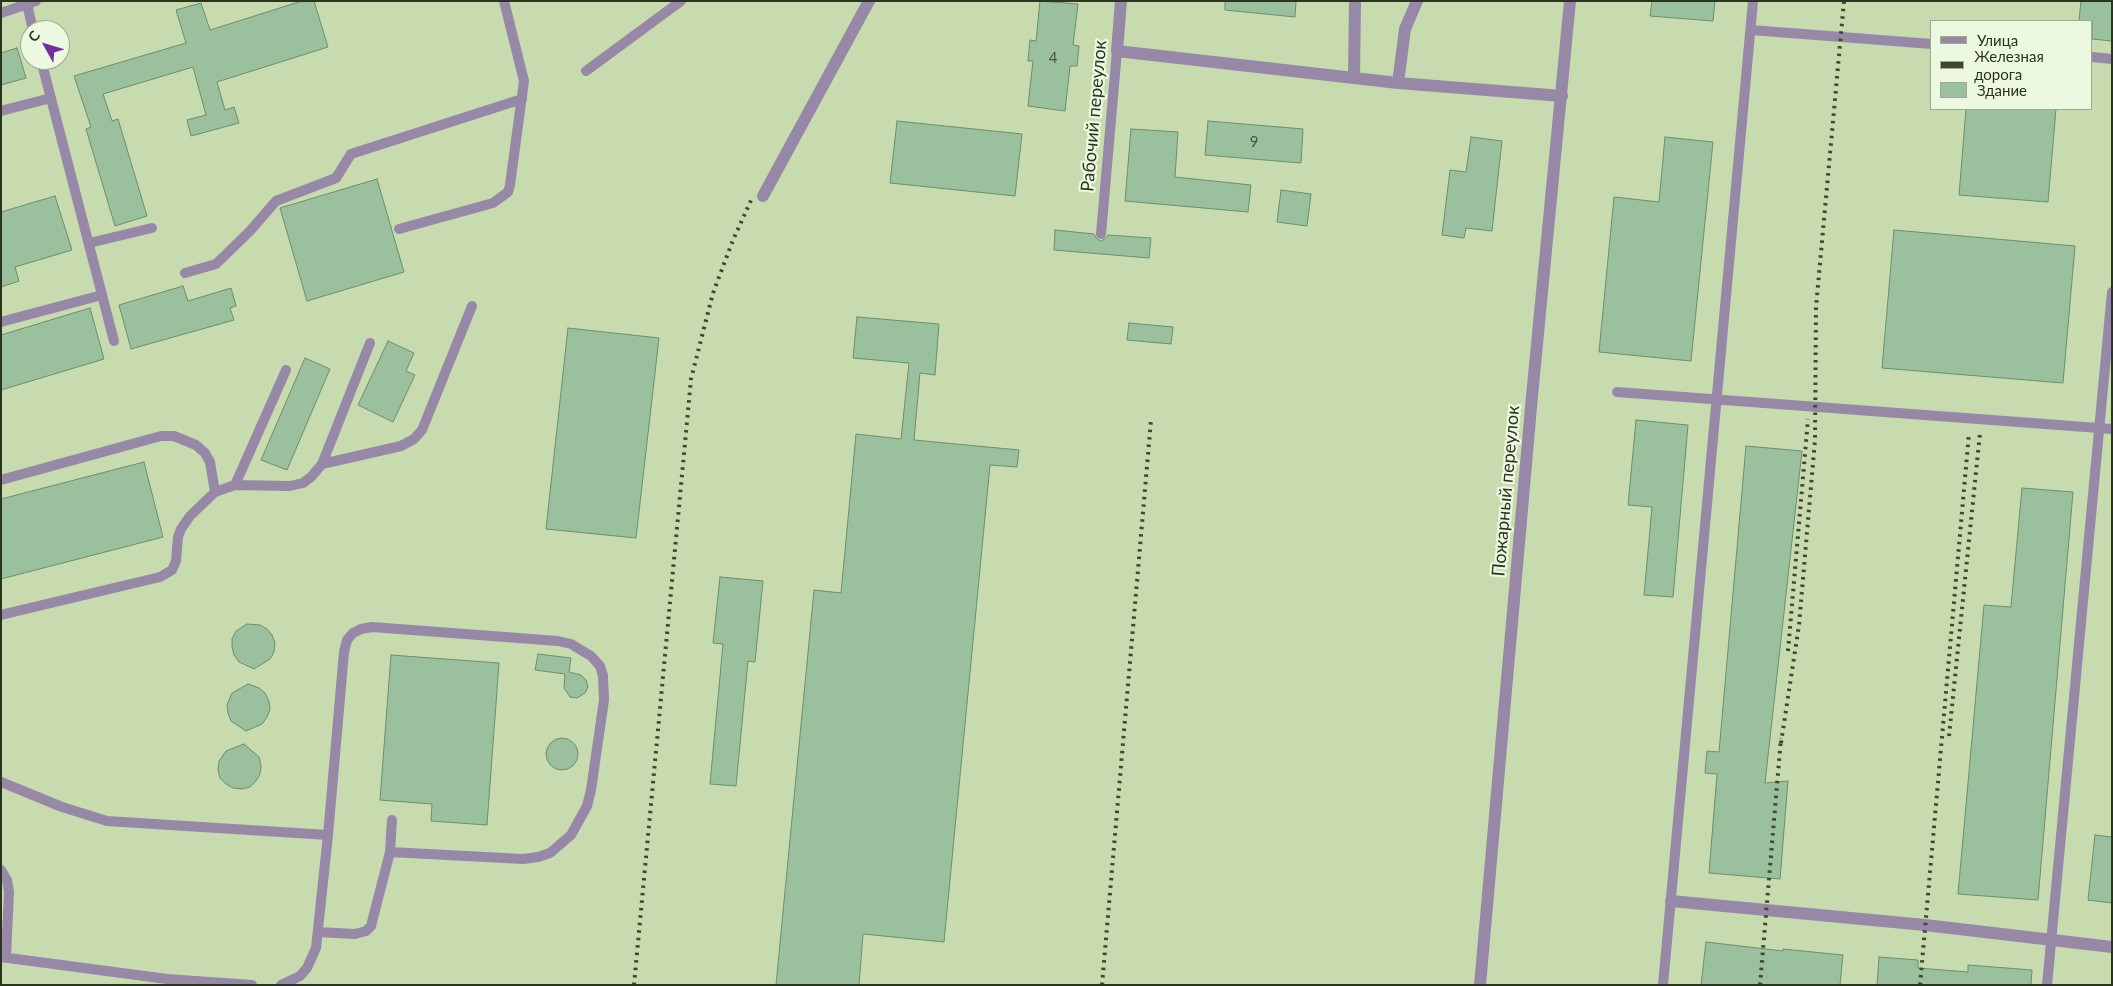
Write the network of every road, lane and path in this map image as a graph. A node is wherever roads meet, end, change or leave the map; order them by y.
1 (504, 1) edge
2 (681, 1) edge
3 (869, 1) edge
4 (1121, 1) edge
5 (1356, 1) edge
6 (1417, 1) edge
7 (1570, 1) edge
8 (1753, 1) edge
9 (32, 3) edge
10 (1, 13) edge
11 (33, 20) edge
12 (1751, 30) junction
13 (1930, 44) edge
14 (1117, 51) junction
15 (2093, 57) edge
16 (2112, 58) edge
17 (44, 70) edge
18 (586, 71) dead end
19 (1354, 78) junction
20 (1398, 83) junction
21 (1562, 96) junction
22 (51, 98) junction
23 (522, 99) junction
24 (1, 111) edge
25 (763, 196) dead end
26 (152, 228) dead end
27 (399, 229) dead end
28 (1101, 234) dead end
29 (89, 243) junction
30 (185, 273) dead end
31 (2112, 292) edge
32 (102, 296) junction
33 (472, 306) dead end
34 (1, 322) edge
35 (114, 341) dead end
36 (370, 343) dead end
37 (286, 370) dead end
38 (1617, 392) dead end
39 (1718, 398) junction
40 (2100, 428) junction
41 (2112, 429) edge
42 (322, 464) junction
43 (1, 480) edge
44 (235, 486) junction
45 (215, 492) junction
46 (1, 615) edge
47 (1, 782) edge
48 (392, 820) dead end
49 (328, 835) junction
50 (390, 852) junction
51 (1, 870) edge
52 (1671, 901) junction
53 (318, 932) junction
54 (2050, 941) junction
55 (2112, 947) edge
56 (4, 957) edge
57 (166, 982) edge
58 (252, 985) edge
59 (280, 985) edge
60 (1480, 985) edge
61 (1663, 985) edge
62 (2047, 985) edge

1 - 23 lane
2 - 18 lane
3 - 25 street
4 - 14 street, Рабочий переулок
5 - 19 street
6 - 20 street
7 - 21 street, Пожарный переулок
8 - 12 lane
9 - 10 lane
9 - 11 lane
12 - 13 lane
12 - 39 lane
14 - 19 street
14 - 28 lane, Рабочий переулок
15 - 16 lane
17 - 22 lane
19 - 20 street
20 - 21 street
21 - 60 street, Пожарный переулок
22 - 24 lane
22 - 29 lane
23 - 27 lane
23 - 30 lane
26 - 29 lane
29 - 32 lane
31 - 40 lane
32 - 34 lane
32 - 35 lane
33 - 42 lane
36 - 42 lane
37 - 44 lane
38 - 39 lane
39 - 40 lane
39 - 52 lane
40 - 41 lane
40 - 54 lane
42 - 44 lane
43 - 45 lane
44 - 45 lane
45 - 46 lane
47 - 49 lane
48 - 50 lane
49 - 50 lane
49 - 53 lane
50 - 53 lane
51 - 56 lane
52 - 54 street
52 - 61 lane
53 - 59 lane
54 - 55 street
54 - 62 lane
56 - 57 lane
57 - 58 lane

